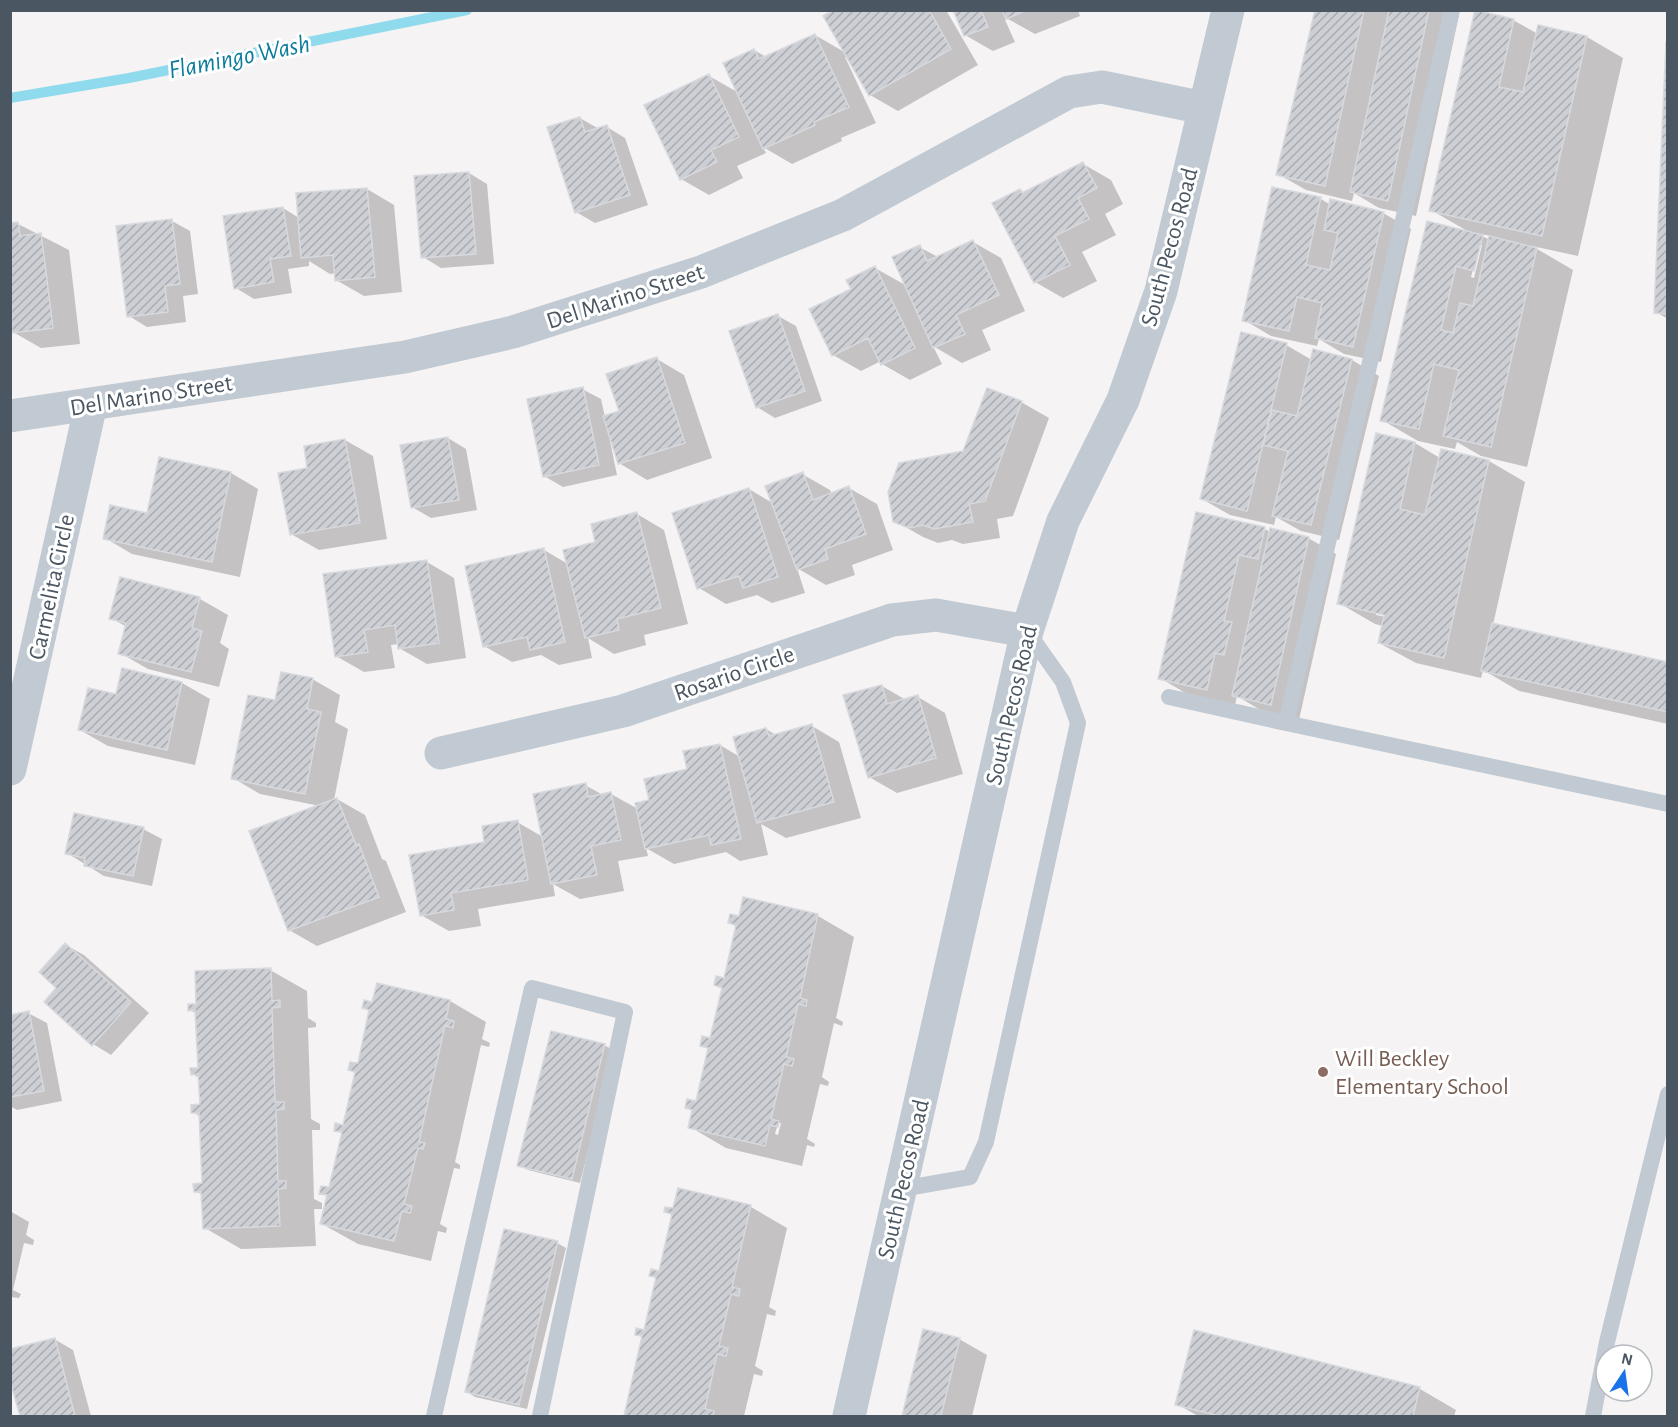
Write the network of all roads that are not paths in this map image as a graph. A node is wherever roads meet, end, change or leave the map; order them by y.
1 (1228, 10) edge
2 (1452, 10) edge
3 (1204, 108) junction
4 (91, 404) junction
5 (10, 416) edge
6 (1027, 631) junction
7 (1169, 697) dead end
8 (1286, 723) junction
9 (441, 753) dead end
10 (10, 769) edge
11 (1668, 804) edge
12 (1668, 1094) edge
13 (901, 1189) junction
14 (434, 1416) edge
15 (540, 1416) edge
16 (849, 1416) edge
17 (1593, 1416) edge

1 - 3 street, South Pecos Road
2 - 8 lane
3 - 4 street, Del Marino Street
3 - 6 street, South Pecos Road
4 - 5 street, Del Marino Street
4 - 10 street, Carmelita Circle
6 - 9 street, Rosario Circle
6 - 13 street, South Pecos Road
6 - 13 lane
7 - 8 lane
8 - 11 lane
12 - 17 lane
13 - 16 street, South Pecos Road
14 - 15 lane

